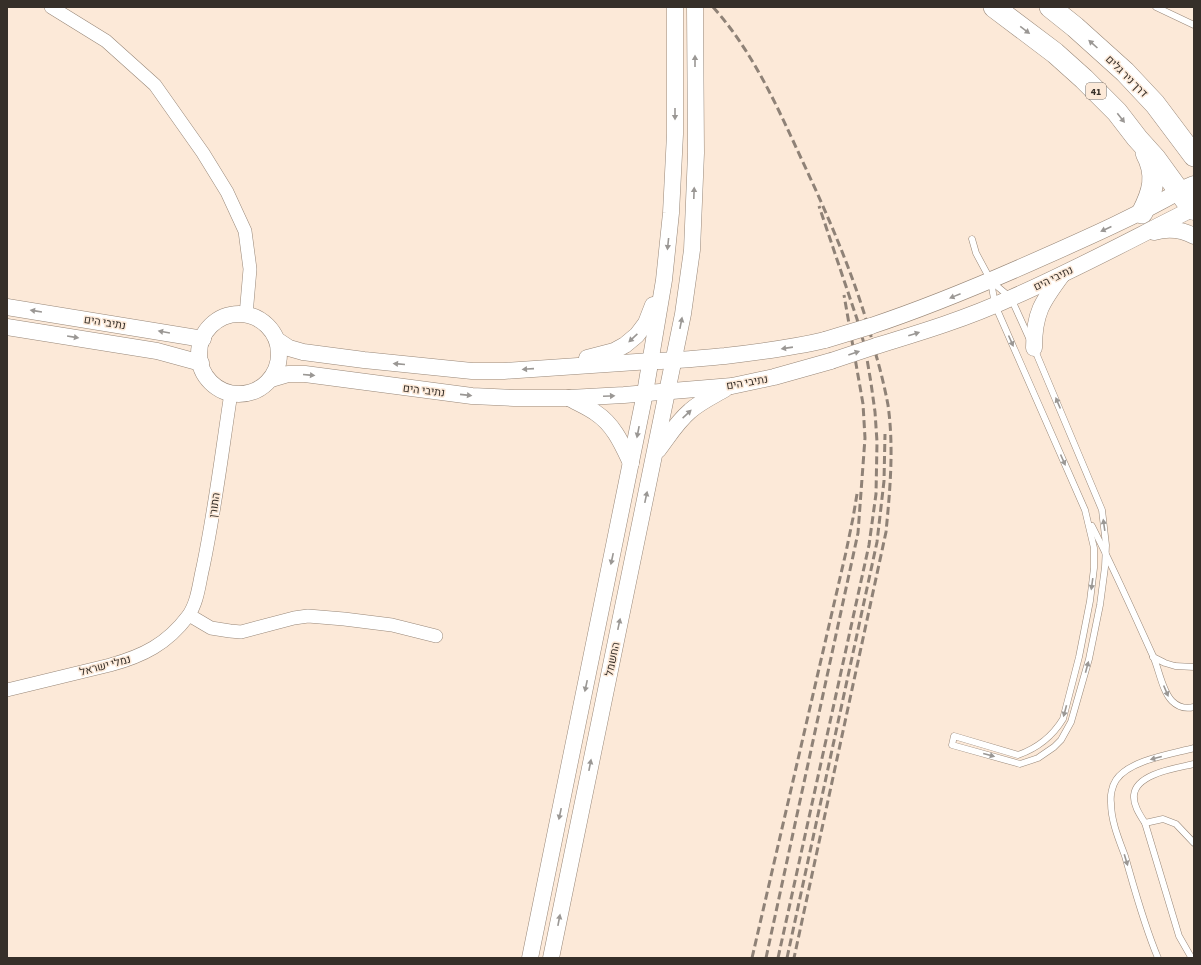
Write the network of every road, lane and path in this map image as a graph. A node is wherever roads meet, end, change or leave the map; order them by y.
1 (51, 7) edge
2 (675, 7) edge
3 (695, 7) edge
4 (994, 7) edge
5 (1050, 7) edge
6 (1156, 7) edge
7 (1194, 25) edge
8 (1155, 104) junction
9 (1194, 130) edge
10 (1137, 138) junction
11 (1194, 156) edge
12 (1187, 188) edge
13 (1193, 210) edge
14 (1142, 213) junction
15 (1139, 235) junction
16 (1194, 236) edge
17 (972, 239) dead end
18 (1062, 274) junction
19 (664, 280) junction
20 (991, 281) junction
21 (1011, 298) junction
22 (995, 305) junction
23 (7, 306) edge
24 (246, 315) junction
25 (7, 327) edge
26 (203, 339) junction
27 (277, 340) junction
28 (1034, 348) junction
29 (651, 361) junction
30 (674, 361) junction
31 (201, 363) junction
32 (550, 368) junction
33 (271, 379) junction
34 (732, 386) junction
35 (667, 392) junction
36 (231, 393) junction
37 (645, 393) junction
38 (569, 398) junction
39 (654, 455) junction
40 (631, 463) junction
41 (1085, 510) junction
42 (1106, 554) junction
43 (189, 615) junction
44 (436, 636) dead end
45 (1153, 657) junction
46 (1194, 667) edge
47 (7, 690) edge
48 (1194, 707) edge
49 (1194, 748) edge
50 (1194, 764) edge
51 (1145, 823) junction
52 (1194, 843) edge
53 (530, 958) edge
54 (551, 958) edge
55 (1158, 958) edge
56 (1194, 958) edge

1 - 24 street
2 -> 19 street
30 -> 3 street, החשמל
4 -> 10 highway, 41
8 -> 5 highway, דרך ניר גלים
6 - 7 lane
8 - 9 highway
8 - 11 highway, דרך ניר גלים
10 - 12 highway, 41
10 - 14 highway
12 - 13 highway, 41
12 - 14 street, נתיבי הים
13 - 15 street, נתיבי הים
14 -> 20 street, נתיבי הים
15 - 16 street
15 - 18 street, נתיבי הים
17 - 20 lane
18 - 21 street, נתיבי הים
18 - 28 street
19 - 29 street, החשמל
19 -> 32 street
20 - 21 lane
20 - 22 lane
20 -> 30 street, נתיבי הים, bridge
21 - 22 street, נתיבי הים
21 - 28 lane
34 -> 22 street, נתיבי הים, bridge
22 -> 41 lane
26 -> 23 street, נתיבי הים
24 - 26 street
24 - 27 street
25 -> 31 street, נתיבי הים
26 - 31 street
32 -> 27 street, נתיבי הים
27 - 33 street
42 -> 28 lane
29 - 30 street, נתיבי הים
29 - 32 street, נתיבי הים
29 - 37 street, החשמל
30 - 35 street, החשמל
31 - 36 street
33 - 36 street
33 -> 38 street, נתיבי הים
34 - 35 street, נתיבי הים
39 -> 34 street
35 - 37 street, נתיבי הים
35 - 39 street, החשמל
36 - 43 street, התורן
38 -> 37 street, נתיבי הים
37 -> 40 street, החשמל
38 - 40 street
54 -> 39 street, החשמל
40 -> 53 street, החשמל
41 - 42 lane
41 -> 42 lane
42 - 45 lane
43 - 44 street
43 - 47 street, נמלי ישראל
45 - 46 lane
45 -> 48 lane
49 -> 55 lane
50 - 51 lane
51 - 52 lane
51 - 56 lane

